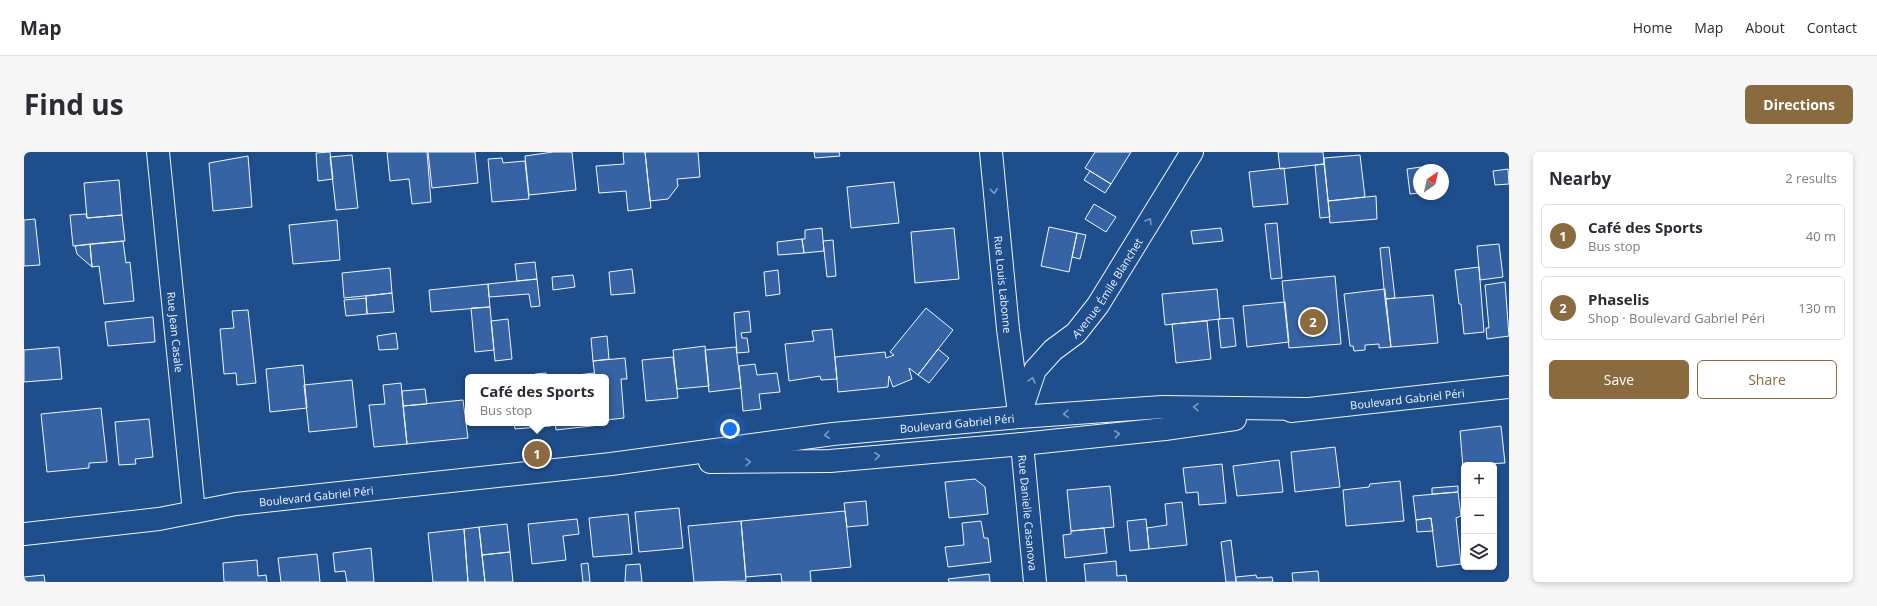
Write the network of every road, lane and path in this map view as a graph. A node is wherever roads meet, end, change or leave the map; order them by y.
1 (158, 152) edge
2 (990, 152) edge
3 (1192, 152) edge
4 (1509, 388) edge
5 (1305, 408) junction
6 (1020, 417) junction
7 (1022, 444) junction
8 (611, 464) junction
9 (194, 512) junction
10 (24, 534) edge
11 (1035, 582) edge

1 - 9 main road, Rue Jean Casale
2 -> 6 main road, Rue Louis Labonne
6 -> 3 main road, Avenue Émile Blanchet
4 - 5 main road, Boulevard Gabriel Péri
5 -> 6 main road, Boulevard Gabriel Péri
7 -> 5 main road, Boulevard Gabriel Péri
6 - 7 main road, Rue Louis Labonne
6 -> 8 main road, Boulevard Gabriel Péri
8 -> 7 main road, Boulevard Gabriel Péri
7 - 11 main road, Rue Danielle Casanova
8 - 9 main road, Boulevard Gabriel Péri
9 - 10 main road, Boulevard Gabriel Péri

